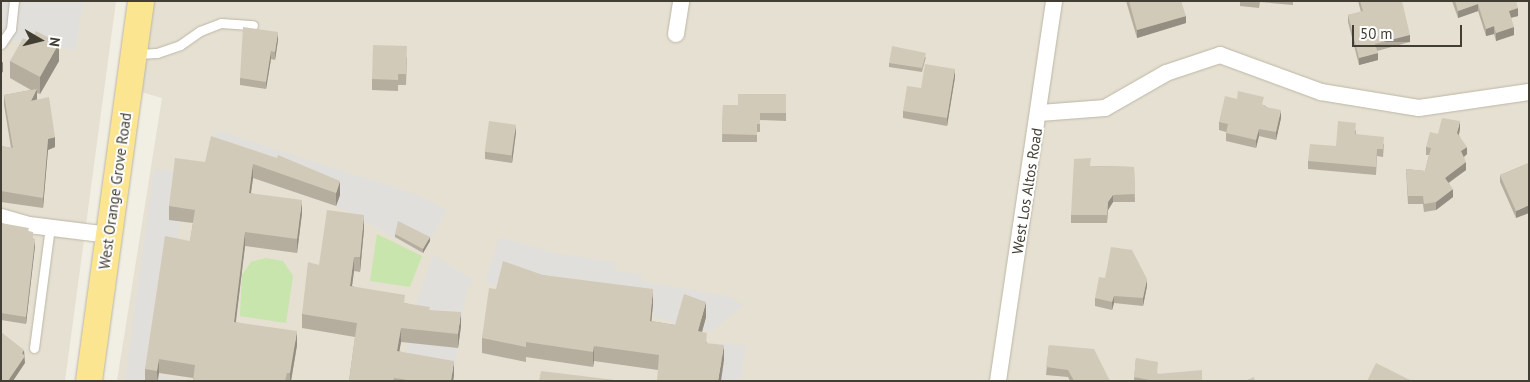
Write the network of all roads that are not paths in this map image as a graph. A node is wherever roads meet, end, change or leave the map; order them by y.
1 (14, 1) edge
2 (141, 1) edge
3 (681, 1) edge
4 (1054, 1) edge
5 (253, 25) dead end
6 (676, 34) dead end
7 (1, 44) edge
8 (133, 54) junction
9 (1529, 92) edge
10 (1040, 113) junction
11 (1, 217) edge
12 (50, 227) junction
13 (109, 234) junction
14 (34, 348) dead end
15 (89, 381) edge
16 (998, 381) edge

1 - 7 lane
2 - 8 main road, West Orange Grove Road
3 - 6 street
4 - 10 street, West Los Altos Road
5 - 8 lane
8 - 13 main road, West Orange Grove Road
9 - 10 street
10 - 16 street, West Los Altos Road
11 - 12 street
12 - 13 street
12 - 14 lane
13 - 15 main road, West Orange Grove Road

